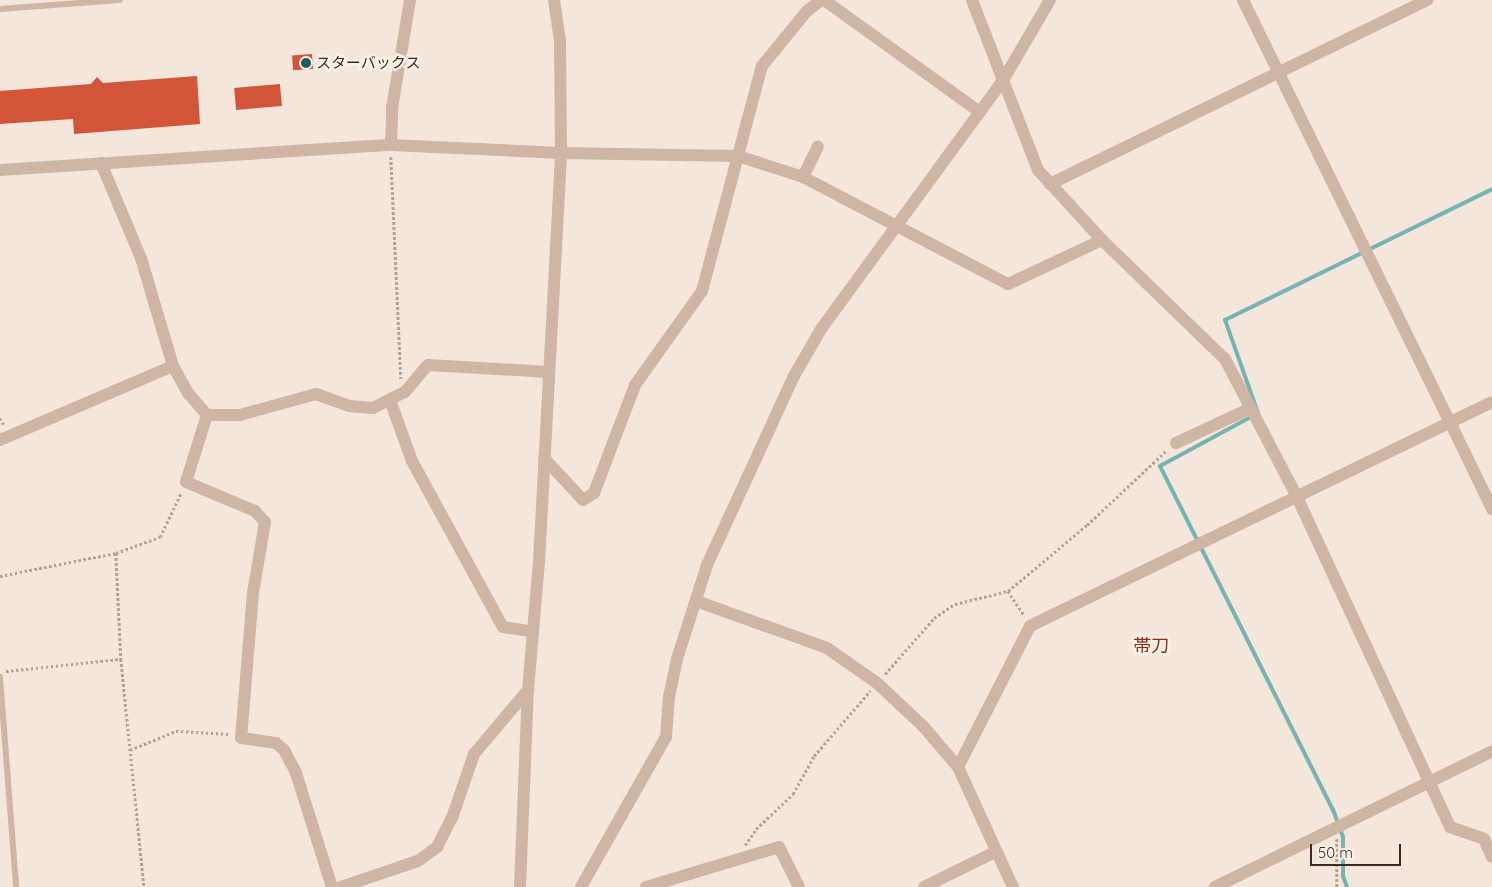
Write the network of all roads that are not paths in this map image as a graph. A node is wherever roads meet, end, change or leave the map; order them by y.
1 (120, 0) edge
2 (410, 0) edge
3 (554, 0) edge
4 (823, 0) edge
5 (972, 0) edge
6 (1050, 0) edge
7 (1243, 0) edge
8 (1428, 0) edge
9 (0, 9) edge
10 (1278, 73) junction
11 (1002, 82) junction
12 (980, 112) junction
13 (391, 145) junction
14 (818, 146) dead end
15 (561, 153) junction
16 (738, 156) junction
17 (101, 163) junction
18 (0, 170) edge
19 (803, 177) junction
20 (1050, 184) junction
21 (896, 228) junction
22 (1102, 240) junction
23 (173, 366) junction
24 (548, 372) junction
25 (390, 400) junction
26 (1492, 402) edge
27 (1251, 408) junction
28 (207, 415) junction
29 (1450, 422) junction
30 (0, 440) edge
31 (1176, 443) road end
32 (544, 458) junction
33 (1297, 497) junction
34 (1492, 509) edge
35 (696, 601) junction
36 (533, 632) junction
37 (0, 677) edge
38 (528, 690) junction
39 (1492, 751) edge
40 (958, 767) junction
41 (1430, 780) junction
42 (995, 852) junction
43 (1492, 857) edge
44 (16, 887) edge
45 (332, 887) edge
46 (341, 887) edge
47 (520, 887) edge
48 (581, 887) edge
49 (646, 887) edge
50 (799, 887) edge
51 (924, 887) edge
52 (1013, 887) edge
53 (1215, 887) edge

1 - 9 lane
2 - 13 street
3 - 15 street
4 - 12 street
4 - 16 street
5 - 11 street
6 - 11 street
7 - 10 street
8 - 10 street
10 - 20 street
10 - 29 street
11 - 12 street
11 - 20 street
12 - 21 street
13 - 15 street
13 - 17 street
14 - 19 street
15 - 16 street
15 - 24 street
16 - 19 street
16 - 32 street
17 - 18 street
17 - 23 street
19 - 21 street
20 - 22 street
21 - 22 street
21 - 35 street
22 - 27 street
23 - 28 street
23 - 30 street
24 - 25 street
24 - 32 street
25 - 28 street
25 - 36 street
26 - 29 street
27 - 31 street
27 - 33 street
28 - 45 street
29 - 33 street
29 - 34 street
32 - 36 street
33 - 40 street
33 - 41 street
35 - 40 street
35 - 48 street
36 - 38 street
37 - 44 lane
38 - 46 street
38 - 47 street
39 - 41 street
40 - 42 street
41 - 43 street
41 - 53 street
42 - 51 street
42 - 52 street
49 - 50 street

